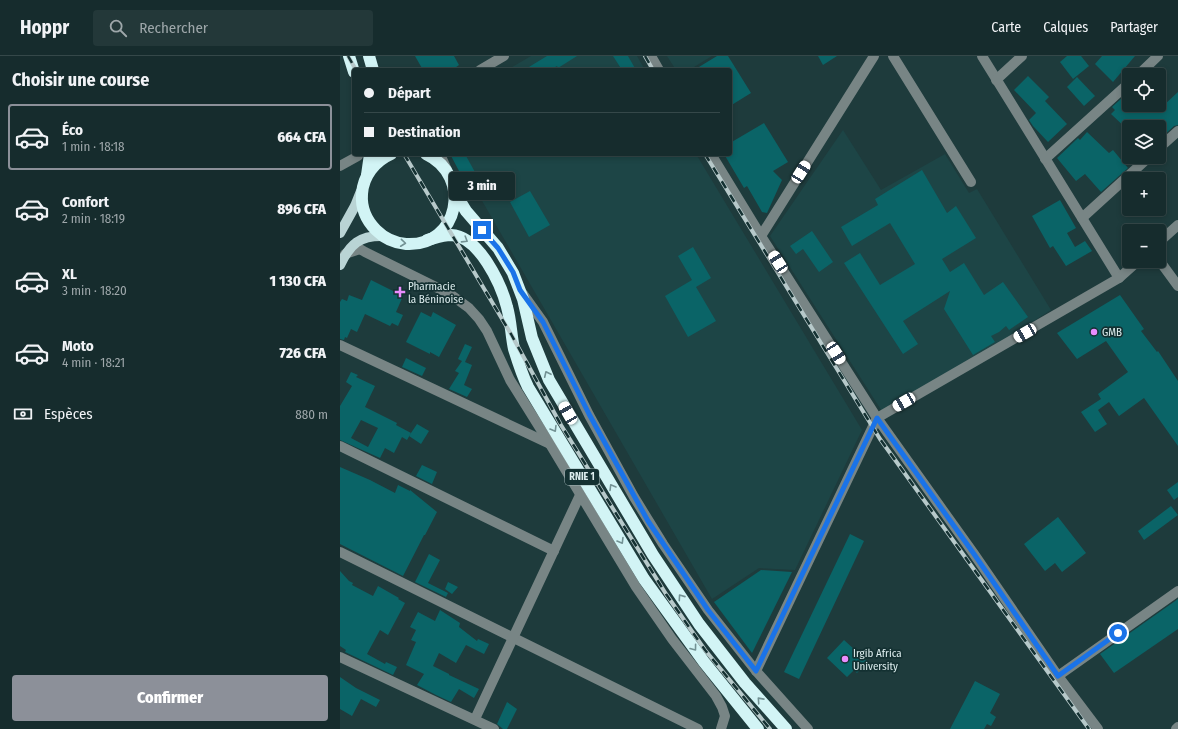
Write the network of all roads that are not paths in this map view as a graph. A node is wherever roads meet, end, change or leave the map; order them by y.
1 (349, 56) edge
2 (368, 56) edge
3 (504, 56) edge
4 (651, 56) edge
5 (874, 56) edge
6 (893, 56) edge
7 (982, 56) edge
8 (1022, 56) edge
9 (1158, 56) edge
10 (353, 68) edge
11 (372, 68) edge
12 (483, 68) edge
13 (658, 68) edge
14 (1145, 68) edge
15 (996, 80) junction
16 (1122, 89) edge
17 (1178, 131) edge
18 (1166, 142) edge
19 (362, 156) edge
20 (364, 156) edge
21 (388, 156) edge
22 (432, 156) edge
23 (712, 156) edge
24 (1045, 159) junction
25 (1141, 164) edge
26 (340, 166) edge
27 (365, 182) junction
28 (971, 182) dead end
29 (455, 193) junction
30 (1082, 218) junction
31 (1178, 225) edge
32 (340, 234) edge
33 (384, 236) junction
34 (761, 236) junction
35 (1166, 236) edge
36 (427, 240) junction
37 (345, 254) junction
38 (340, 264) edge
39 (1130, 268) edge
40 (1165, 268) edge
41 (1119, 278) junction
42 (1178, 286) edge
43 (520, 290) junction
44 (340, 345) edge
45 (589, 414) junction
46 (877, 418) junction
47 (574, 424) junction
48 (550, 444) junction
49 (340, 446) edge
50 (580, 495) junction
51 (554, 551) junction
52 (340, 552) edge
53 (1178, 591) edge
54 (513, 637) junction
55 (340, 657) edge
56 (756, 671) junction
57 (1058, 676) junction
58 (475, 719) junction
59 (722, 727) edge
60 (494, 729) edge
61 (698, 729) edge
62 (758, 729) edge
63 (786, 729) edge
64 (808, 729) edge
65 (1098, 729) edge

1 - 10 highway
2 - 11 highway
3 - 12 street
4 - 13 street
5 - 34 street
6 - 28 street
7 - 15 street
8 - 15 street
9 - 14 street
15 - 24 street
16 - 24 street
17 - 18 street
19 - 26 street
20 - 27 highway, RNIE 1
21 - 27 highway
22 - 29 highway, RNIE 1
23 - 34 street
24 - 30 street
25 - 30 street
27 - 32 main road
27 - 33 highway, RNIE 1
29 - 36 highway, RNIE 1
29 - 43 highway, RNIE 1
30 - 41 street
31 - 35 street
33 -> 36 highway, RNIE 1
33 - 37 main road
34 - 46 street
36 -> 62 highway, RNIE 1
37 - 38 main road
37 - 48 street
39 - 41 street
40 - 42 street
41 - 46 street
43 - 45 street
47 -> 43 highway, RNIE 1
44 - 48 street
45 - 47 street
45 - 56 street
46 - 56 street
46 - 57 street
63 -> 47 highway, RNIE 1
48 - 50 street
49 - 51 street
50 - 51 street
50 - 59 street
51 - 54 street
52 - 54 street
53 - 57 street
54 - 58 street
54 - 61 street
55 - 58 street
56 - 64 street
57 - 65 street
58 - 60 street

